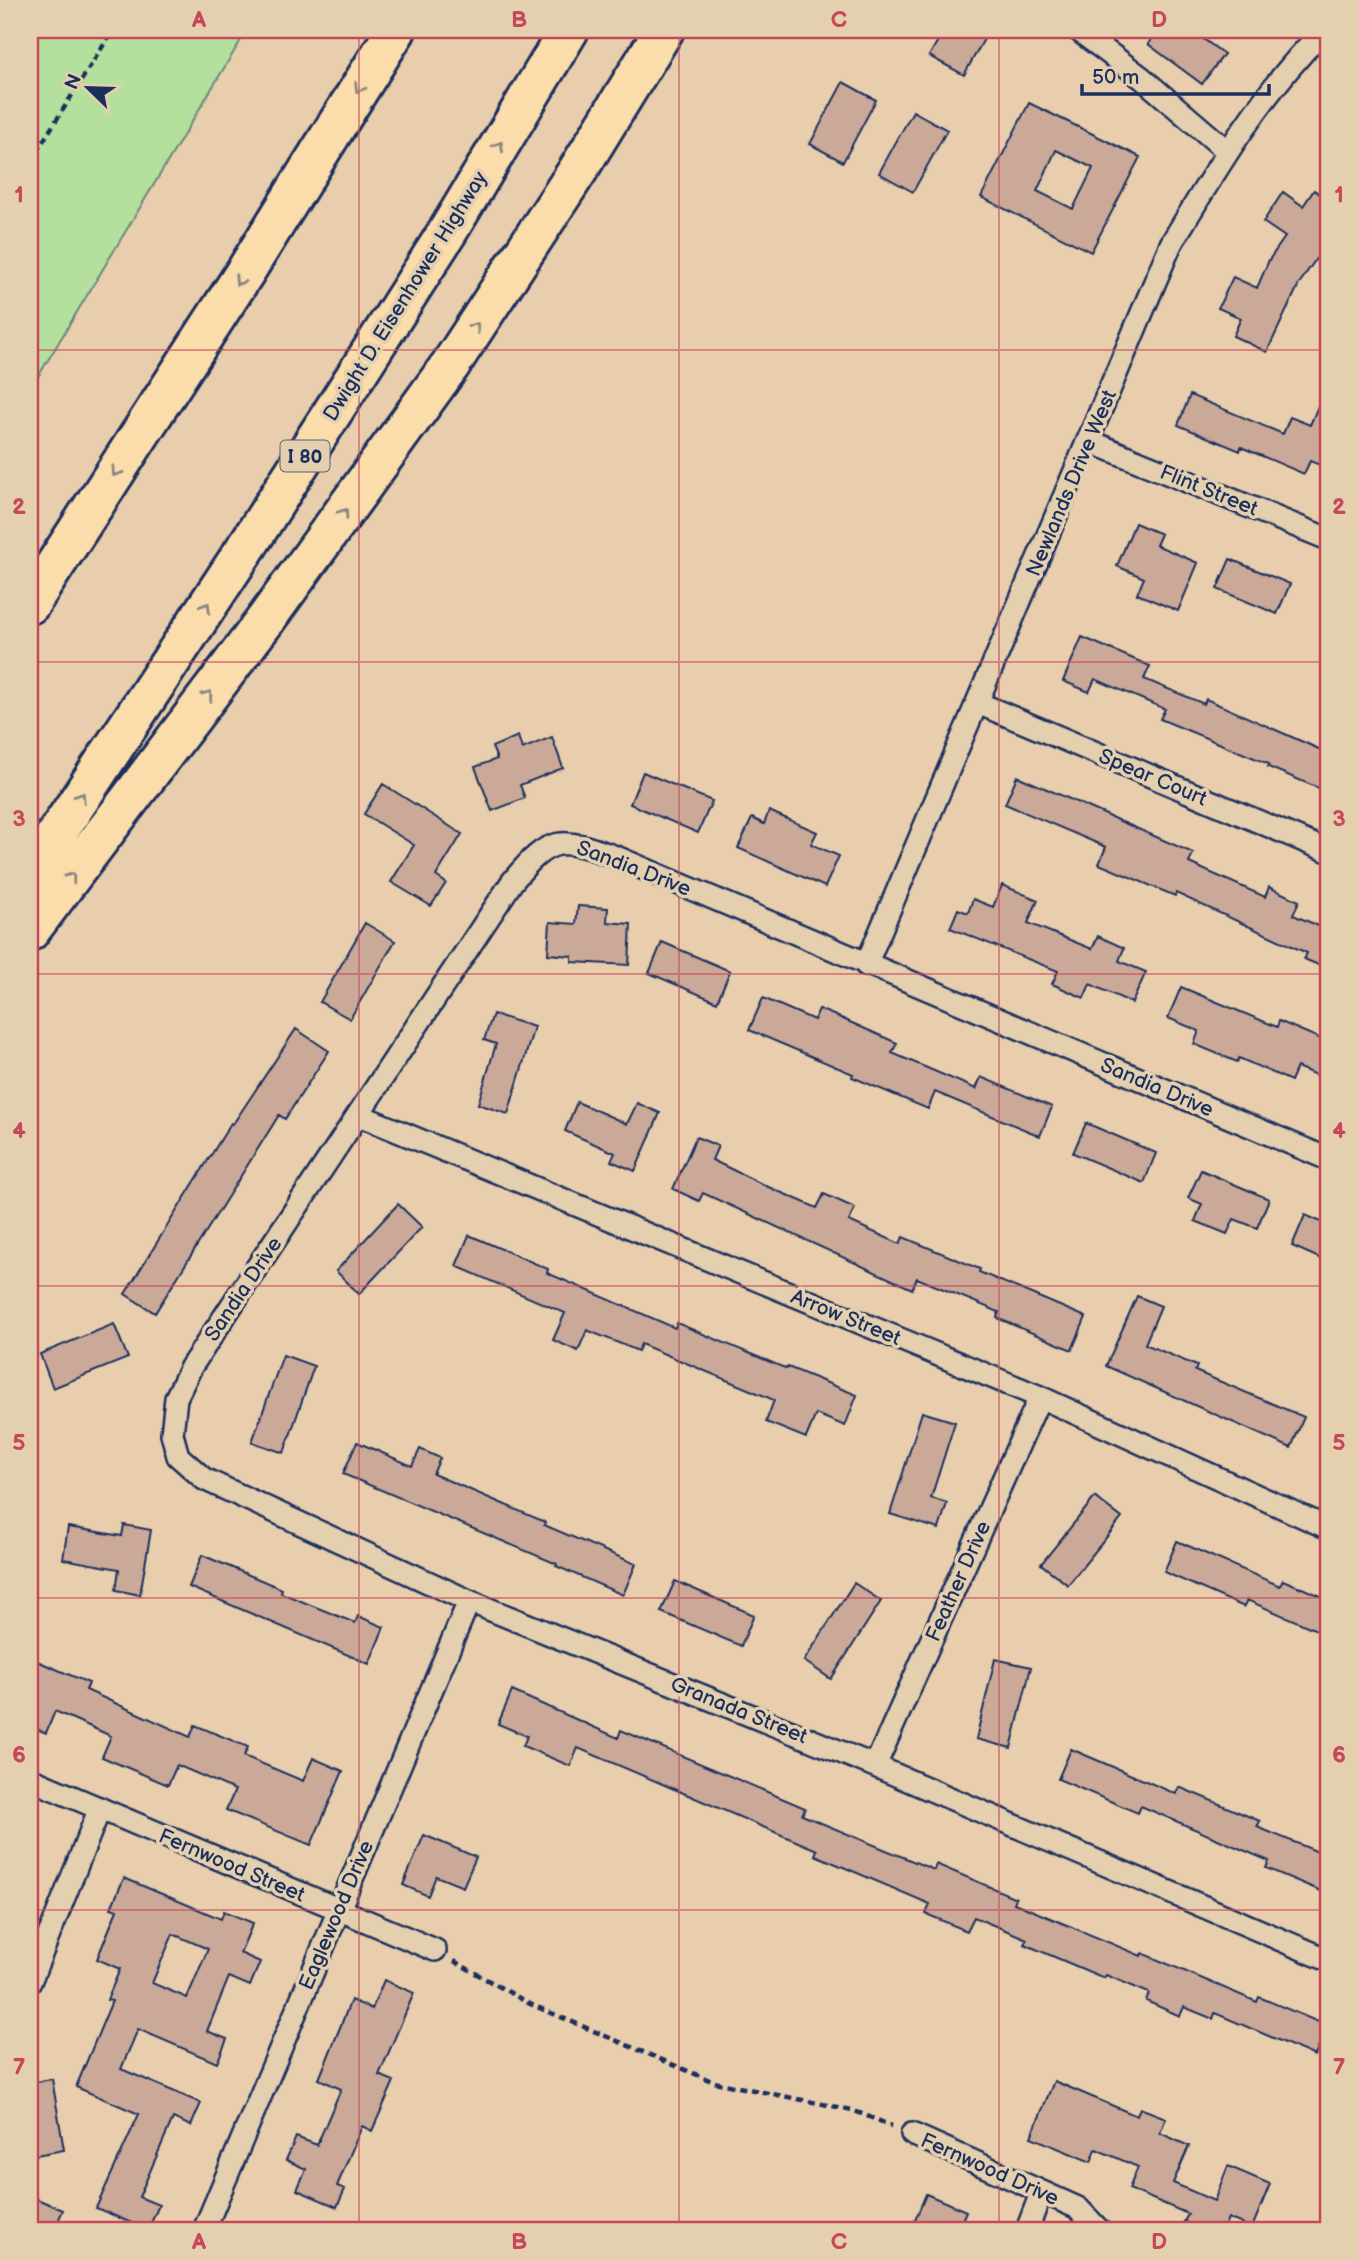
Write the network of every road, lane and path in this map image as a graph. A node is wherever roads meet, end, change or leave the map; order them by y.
1 (113, 30) edge
2 (396, 30) edge
3 (569, 30) edge
4 (664, 30) edge
5 (1078, 30) edge
6 (1324, 30) edge
7 (1227, 151) junction
8 (30, 162) edge
9 (1089, 441) junction
10 (1328, 539) edge
11 (30, 604) edge
12 (978, 703) junction
13 (1328, 851) edge
14 (30, 874) edge
15 (30, 931) edge
16 (866, 965) junction
17 (359, 1115) junction
18 (1328, 1159) edge
19 (1040, 1397) junction
20 (172, 1434) joint
21 (1328, 1528) edge
22 (469, 1601) junction
23 (875, 1766) junction
24 (30, 1779) edge
25 (100, 1808) junction
26 (337, 1910) junction
27 (435, 1951) joint
28 (1328, 1960) edge
29 (30, 1982) edge
30 (912, 2134) joint
31 (1041, 2193) junction
32 (204, 2230) edge
33 (1027, 2230) edge
34 (1099, 2230) edge

1 - 8 path
2 -> 11 highway
14 -> 3 highway, Dwight D. Eisenhower Highway / I 80
15 -> 4 highway
5 - 7 street
6 - 7 street, Newlands Drive West
7 - 9 street, Newlands Drive West
9 - 10 street, Flint Street
9 - 12 street, Newlands Drive West
12 - 13 street, Spear Court
12 - 16 street, Newlands Drive West
16 - 17 street, Sandia Drive
16 - 18 street, Sandia Drive
17 - 19 street, Arrow Street
17 - 20 street, Sandia Drive
19 - 21 street, Arrow Street
19 - 23 street, Feather Drive
20 - 22 street, Granada Street
22 - 23 street, Granada Street
22 - 26 street, Eaglewood Drive
23 - 28 street, Granada Street
24 - 25 street, Fernwood Street
25 - 26 street, Fernwood Street
25 - 29 street
26 - 27 street, Fernwood Street
26 - 32 street, Eaglewood Drive
27 - 30 path
30 - 31 street, Fernwood Drive
31 - 33 street
31 - 34 street, Fernwood Drive

